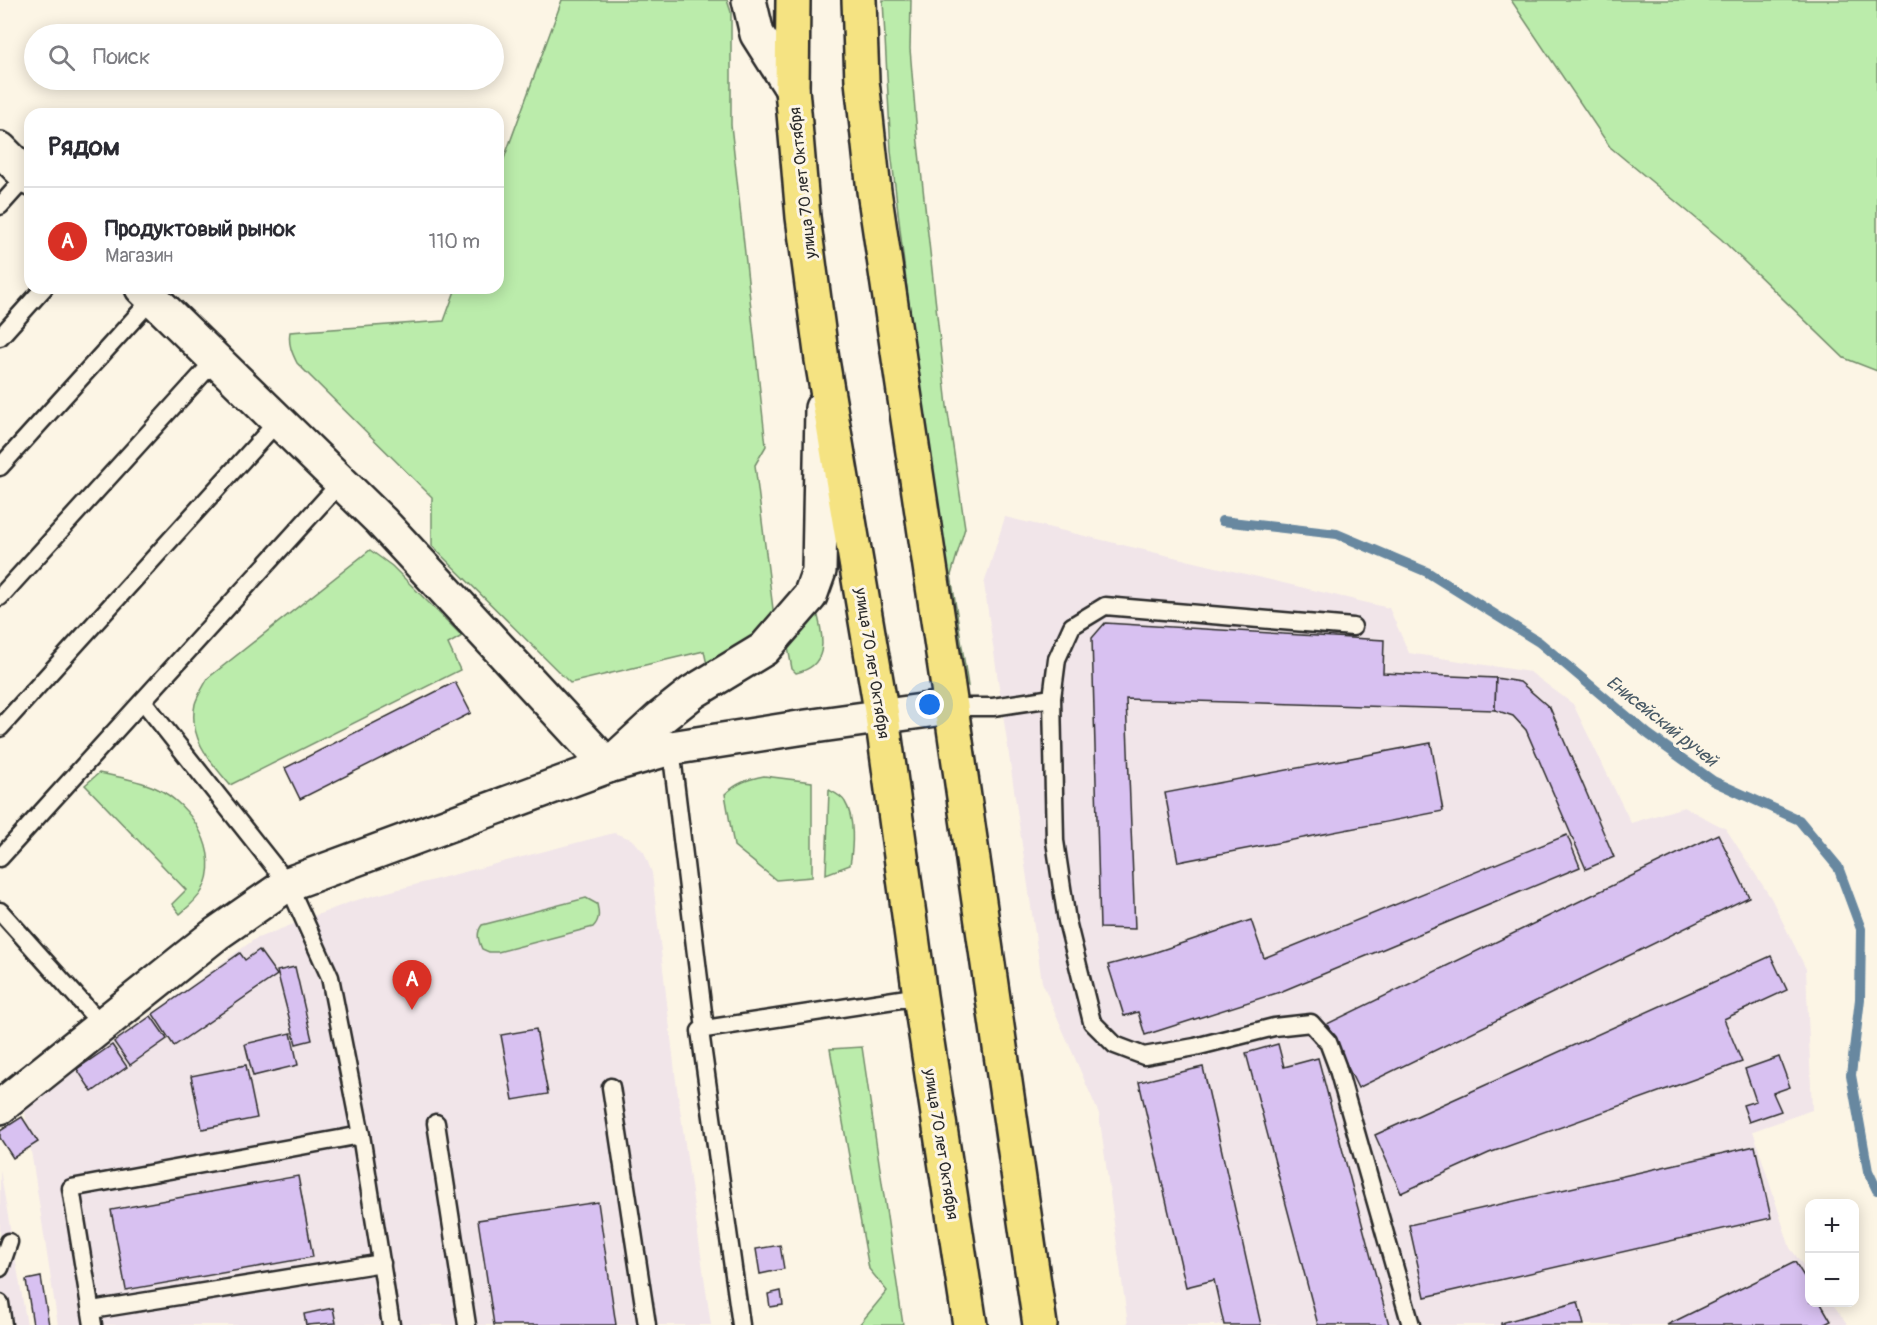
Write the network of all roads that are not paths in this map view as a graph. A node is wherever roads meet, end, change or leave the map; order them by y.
1 (748, 0) edge
2 (793, 0) edge
3 (859, 0) edge
4 (792, 89) junction
5 (0, 149) edge
6 (24, 172) edge
7 (24, 182) edge
8 (0, 207) edge
9 (39, 294) edge
10 (146, 294) edge
11 (148, 294) edge
12 (0, 337) edge
13 (216, 359) junction
14 (822, 360) junction
15 (278, 421) junction
16 (0, 467) edge
17 (341, 482) junction
18 (0, 597) edge
19 (1353, 627) dead end
20 (1052, 698) junction
21 (143, 701) junction
22 (951, 707) junction
23 (882, 716) junction
24 (0, 728) edge
25 (671, 748) junction
26 (608, 766) junction
27 (0, 858) edge
28 (288, 884) junction
29 (0, 911) edge
30 (920, 996) junction
31 (102, 1025) junction
32 (700, 1031) dead end
33 (610, 1086) dead end
34 (0, 1107) edge
35 (436, 1123) dead end
36 (361, 1135) junction
37 (9, 1242) dead end
38 (382, 1263) junction
39 (0, 1268) edge
40 (0, 1303) edge
41 (92, 1318) edge
42 (3, 1325) edge
43 (391, 1325) edge
44 (467, 1325) edge
45 (647, 1325) edge
46 (741, 1325) edge
47 (970, 1325) edge
48 (1040, 1325) edge
49 (1411, 1325) edge

1 - 4 street
2 - 4 main road, улица 70 лет Октября
3 - 22 main road
4 - 14 main road, улица 70 лет Октября
5 - 6 street
7 - 8 lane
9 - 12 lane
10 - 16 lane
11 - 13 street
13 - 15 street
13 - 18 lane
14 - 23 main road, улица 70 лет Октября
14 - 26 street
15 - 17 street
15 - 24 lane
17 - 21 lane
17 - 26 street
19 - 20 lane
20 - 22 lane
20 - 49 lane
21 - 27 lane
21 - 28 lane
22 - 23 street
22 - 48 main road
23 - 25 street
23 - 30 main road, улица 70 лет Октября
25 - 26 street
25 - 30 lane
26 - 28 street
28 - 31 street
28 - 36 lane
29 - 31 lane
30 - 47 main road, улица 70 лет Октября
31 - 34 street
32 - 46 lane
33 - 45 lane
35 - 44 lane
36 - 38 lane
36 - 41 lane
37 - 39 lane
38 - 41 lane
38 - 43 lane
40 - 42 lane

